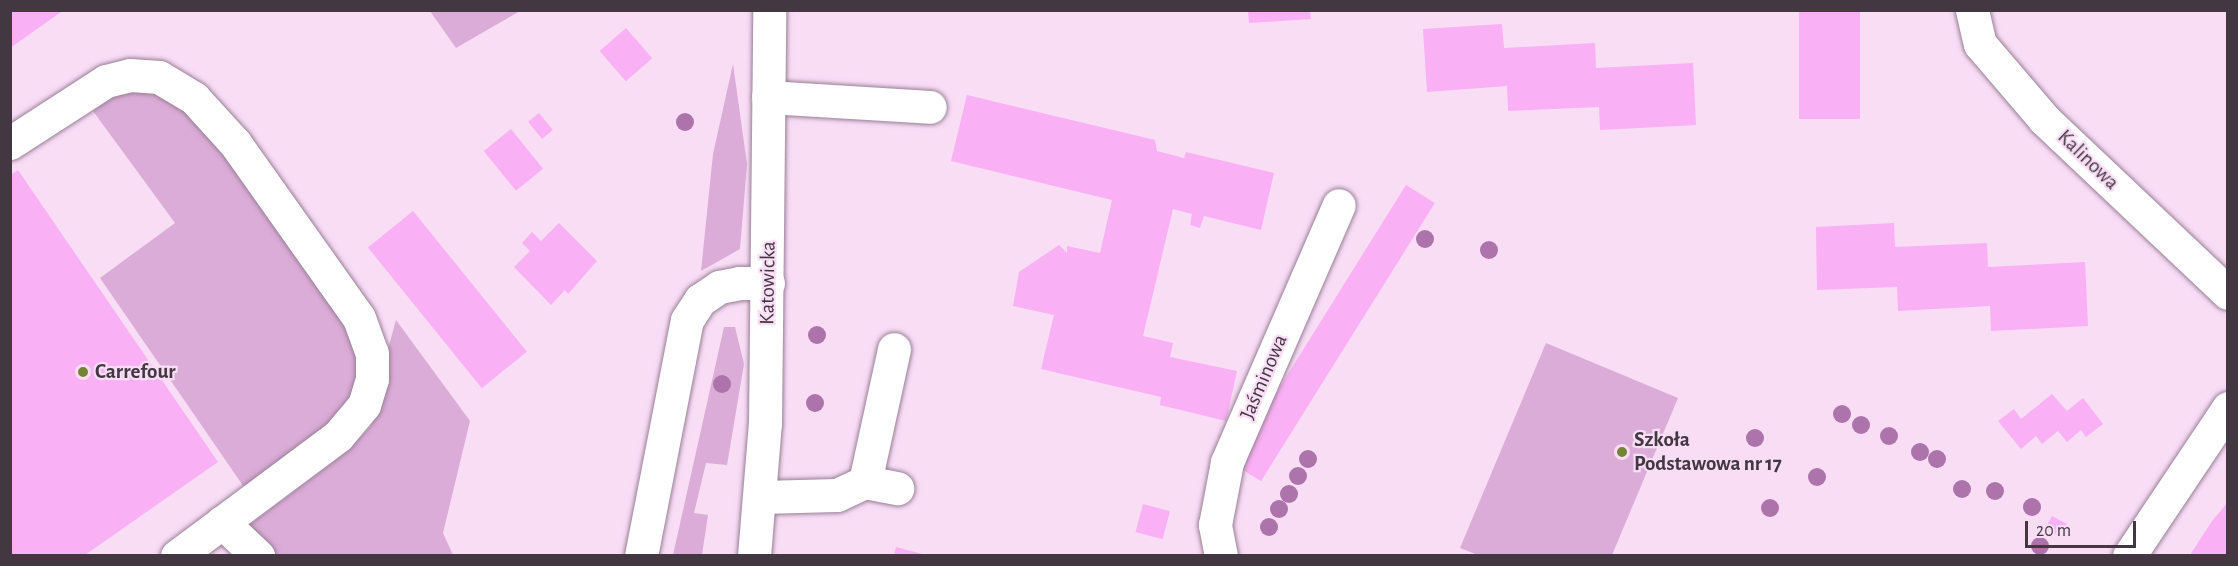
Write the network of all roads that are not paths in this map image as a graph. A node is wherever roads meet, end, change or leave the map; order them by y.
1 (769, 10) edge
2 (1972, 10) edge
3 (768, 97) junction
4 (930, 107) dead end
5 (10, 143) edge
6 (1339, 205) dead end
7 (768, 283) junction
8 (2228, 293) edge
9 (894, 349) dead end
10 (2228, 408) edge
11 (865, 482) junction
12 (897, 488) dead end
13 (761, 497) junction
14 (222, 522) junction
15 (177, 555) edge
16 (258, 555) edge
17 (641, 555) edge
18 (754, 555) edge
19 (1221, 555) edge
20 (2129, 555) edge

1 - 3 street, Katowicka
2 - 8 street, Kalinowa
3 - 4 street
3 - 7 street, Katowicka
5 - 14 street
6 - 19 street, Jaśminowa
7 - 13 street, Katowicka
7 - 17 street
9 - 11 street
10 - 20 street
11 - 12 street
11 - 13 street
13 - 18 street, Katowicka
14 - 15 street
14 - 16 street

